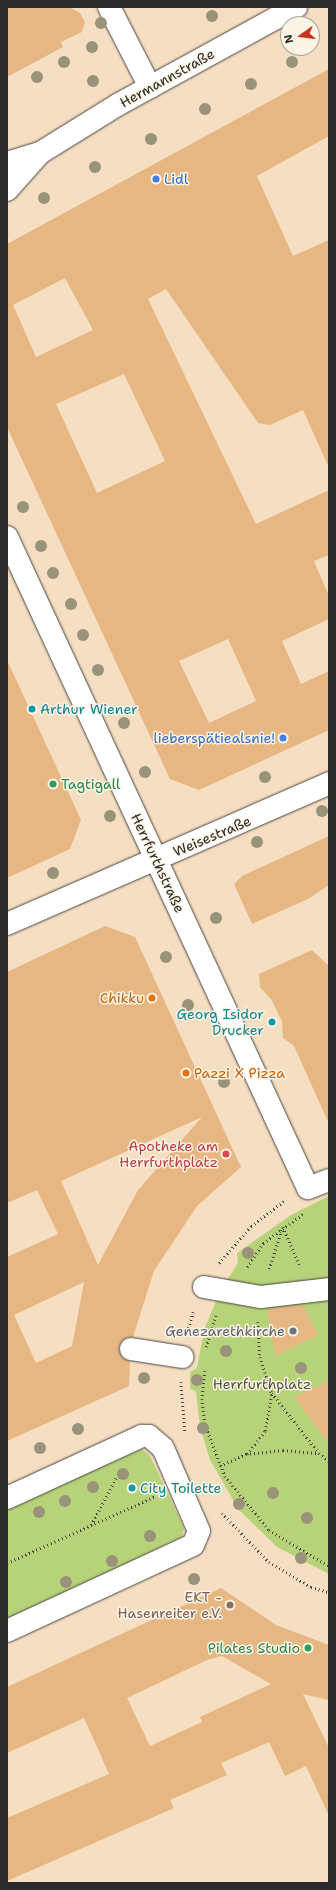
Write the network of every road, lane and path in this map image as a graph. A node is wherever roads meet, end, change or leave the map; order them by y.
1 (109, 7) edge
2 (296, 7) edge
3 (150, 87) junction
4 (40, 153) junction
5 (7, 163) edge
6 (7, 190) edge
7 (7, 537) edge
8 (329, 784) edge
9 (156, 859) junction
10 (7, 924) edge
11 (329, 1180) edge
12 (282, 1227) junction
13 (204, 1287) dead end
14 (321, 1290) edge
15 (226, 1292) junction
16 (261, 1296) junction
17 (131, 1349) dead end
18 (205, 1353) dead end
19 (182, 1367) joint
20 (205, 1367) dead end
21 (272, 1393) junction
22 (183, 1425) dead end
23 (319, 1453) junction
24 (246, 1454) junction
25 (329, 1461) edge
26 (220, 1466) junction
27 (120, 1471) dead end
28 (161, 1493) dead end
29 (7, 1498) edge
30 (228, 1522) dead end
31 (91, 1525) junction
32 (7, 1563) edge
33 (329, 1566) edge
34 (329, 1592) edge
35 (7, 1631) edge

1 - 3 street
2 - 3 street, Hermannstraße
3 - 4 street, Hermannstraße
4 - 5 street, Hermannstraße
4 - 6 street, Hermannstraße
7 - 9 street, Herrfurthstraße
8 - 9 street, Weisestraße
9 - 10 street, Weisestraße
9 - 11 street, Herrfurthstraße
12 - 14 path
12 - 15 path
12 - 16 path
13 - 15 street
14 - 16 street
15 - 16 street
15 - 18 path
16 - 21 path
17 - 19 street
19 - 22 path
20 - 26 path
21 - 23 path
21 - 24 path
23 - 24 path
23 - 25 path
24 - 26 path
26 - 33 path
27 - 31 path
28 - 31 path
29 - 35 street
30 - 34 path
31 - 32 path

